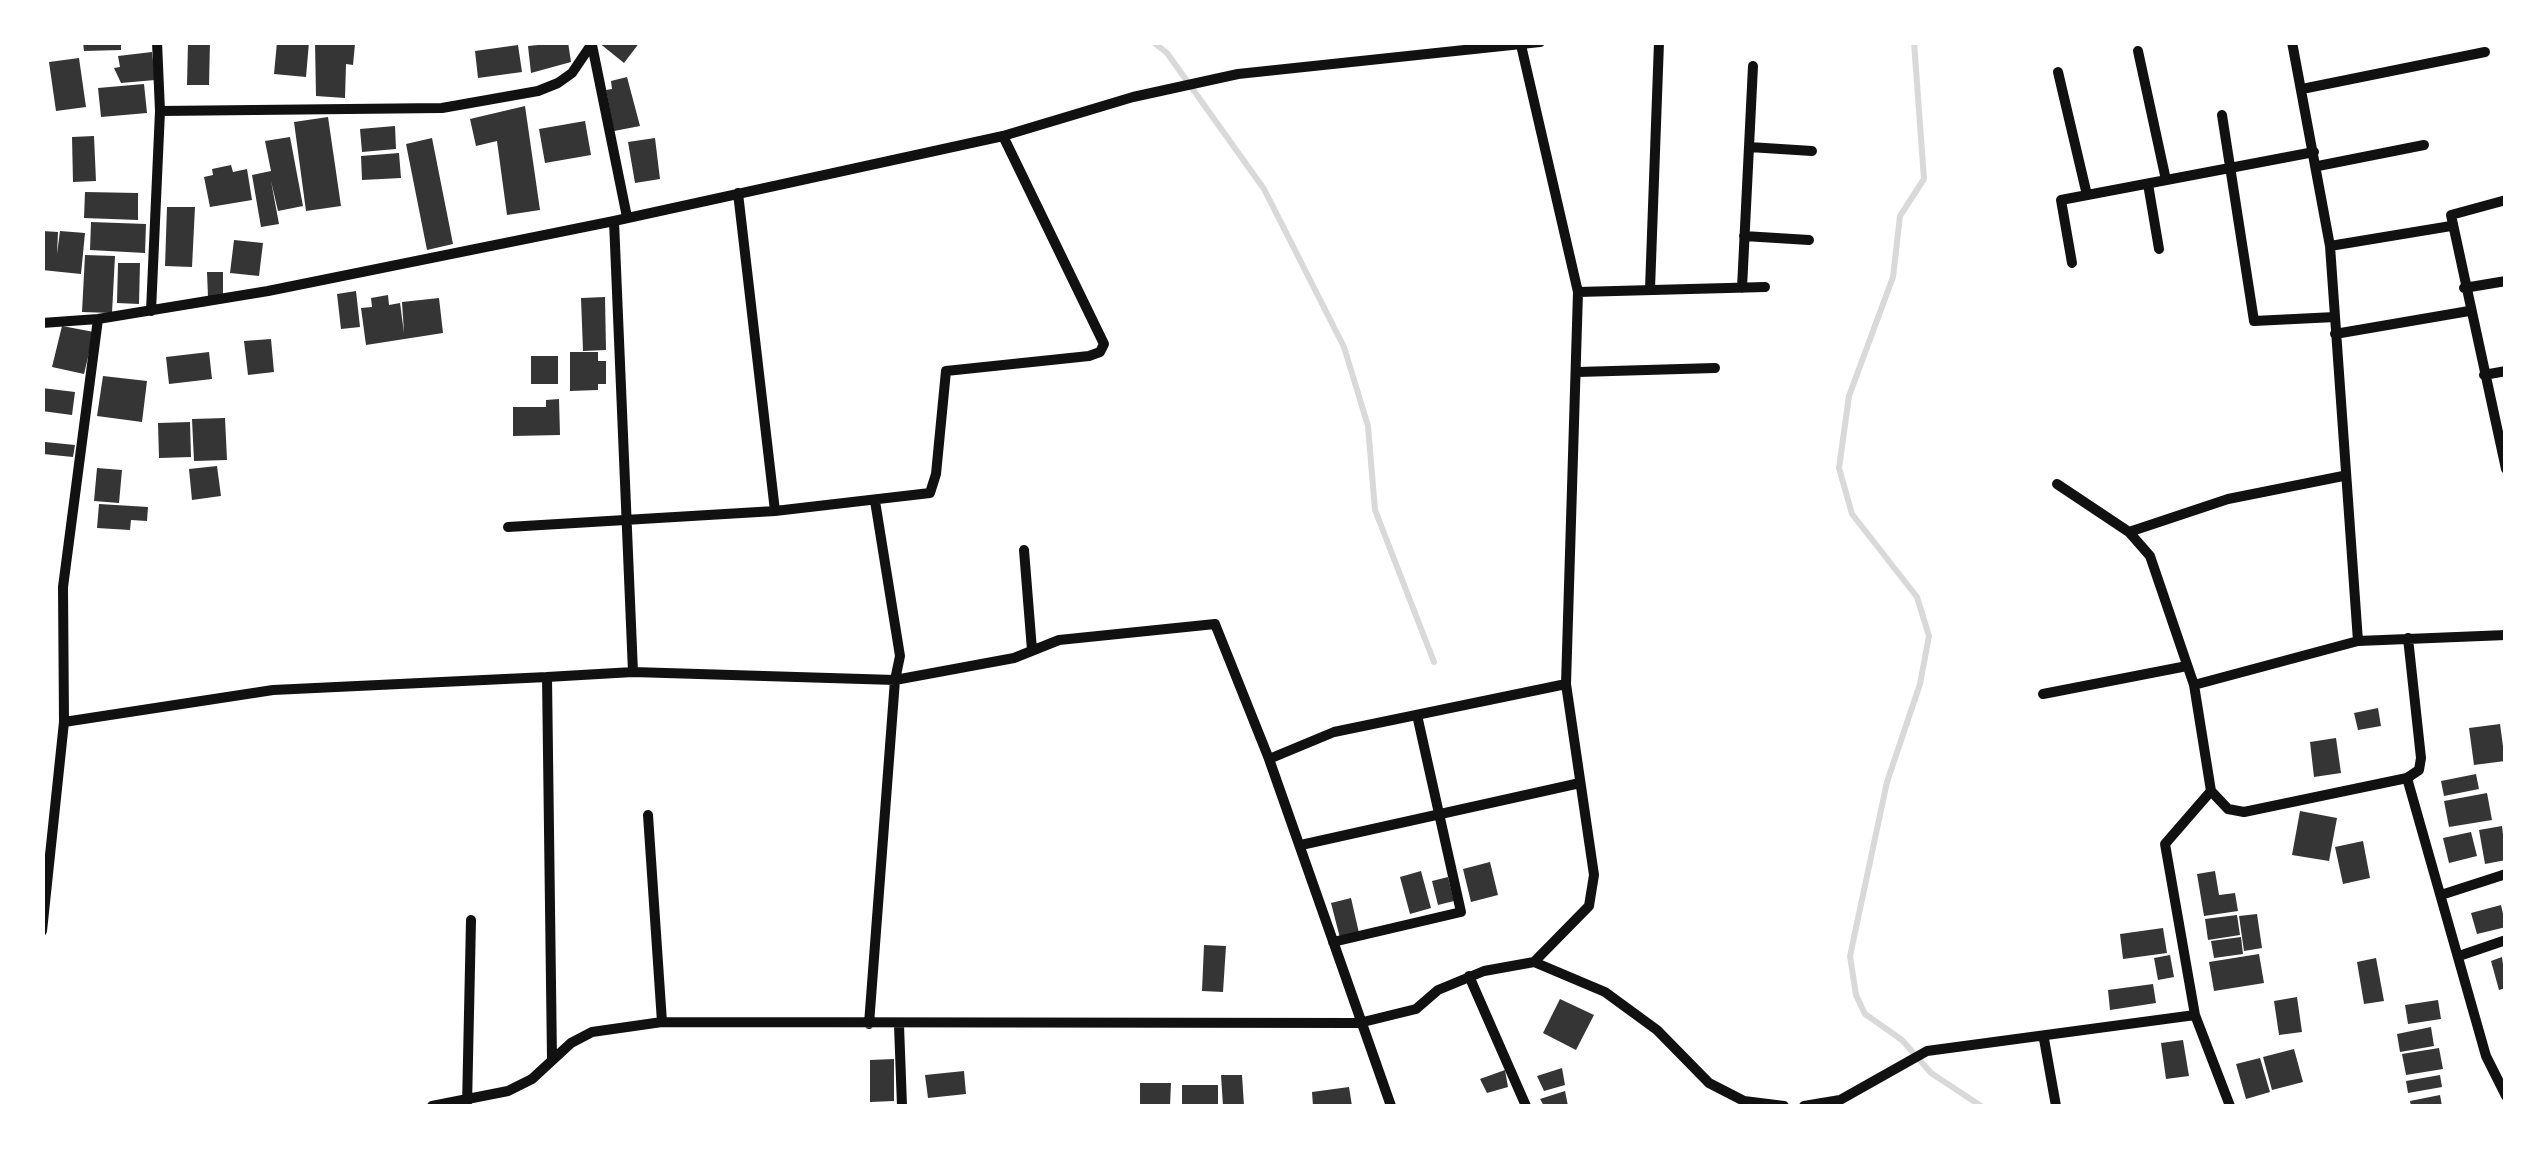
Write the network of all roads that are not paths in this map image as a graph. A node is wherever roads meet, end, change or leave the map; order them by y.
1 (157, 42) edge
2 (1540, 42) edge
3 (1659, 42) edge
4 (2292, 42) edge
5 (592, 44) edge
6 (1521, 44) edge
7 (1458, 47) edge
8 (2138, 51) dead end
9 (2485, 52) dead end
10 (1753, 66) dead end
11 (2058, 72) dead end
12 (2302, 89) junction
13 (160, 111) junction
14 (2222, 115) dead end
15 (1003, 136) junction
16 (2424, 145) dead end
17 (1749, 147) junction
18 (1812, 151) dead end
19 (2314, 152) junction
20 (2318, 166) junction
21 (2232, 168) junction
22 (2166, 180) junction
23 (2148, 184) junction
24 (738, 193) junction
25 (2087, 195) junction
26 (2506, 200) edge
27 (627, 217) junction
28 (614, 220) junction
29 (2452, 226) junction
30 (1744, 236) junction
31 (1810, 240) dead end
32 (2330, 246) junction
33 (2159, 248) dead end
34 (2072, 263) dead end
35 (2506, 281) edge
36 (1765, 287) dead end
37 (1742, 288) junction
38 (2464, 288) junction
39 (1650, 289) junction
40 (1578, 292) junction
41 (151, 311) junction
42 (2469, 311) junction
43 (2335, 317) junction
44 (98, 319) junction
45 (42, 324) edge
46 (2335, 334) junction
47 (1715, 368) dead end
48 (2506, 371) edge
49 (1578, 372) junction
50 (2484, 375) junction
51 (2504, 451) edge
52 (2506, 469) edge
53 (2343, 476) junction
54 (2058, 484) dead end
55 (875, 501) junction
56 (775, 511) junction
57 (625, 522) junction
58 (508, 527) dead end
59 (2129, 532) junction
60 (1024, 550) dead end
61 (2506, 635) edge
62 (2408, 638) junction
63 (2358, 641) junction
64 (1032, 650) junction
65 (2188, 666) junction
66 (632, 672) junction
67 (547, 678) junction
68 (895, 680) junction
69 (1566, 684) junction
70 (2194, 685) junction
71 (2044, 694) dead end
72 (1417, 715) junction
73 (64, 722) junction
74 (1270, 759) junction
75 (2408, 778) junction
76 (1580, 783) junction
77 (2211, 791) junction
78 (1440, 814) junction
79 (648, 816) dead end
80 (1300, 845) junction
81 (2506, 874) edge
82 (2441, 895) junction
83 (471, 920) dead end
84 (42, 931) edge
85 (2506, 940) edge
86 (1333, 942) junction
87 (2459, 956) junction
88 (1534, 962) junction
89 (1469, 976) junction
90 (2195, 1015) junction
91 (662, 1022) junction
92 (1359, 1022) junction
93 (869, 1024) junction
94 (899, 1024) junction
95 (2044, 1039) junction
96 (552, 1059) junction
97 (2506, 1096) edge
98 (467, 1104) edge
99 (432, 1106) edge
100 (902, 1106) edge
101 (1391, 1106) edge
102 (1526, 1106) edge
103 (1784, 1106) edge
104 (1804, 1106) edge
105 (2056, 1106) edge
106 (2230, 1106) edge

1 - 13 street
2 - 6 street
3 - 39 street
4 - 12 street
5 - 13 street
5 - 27 street
6 - 7 street
6 - 40 street
7 - 15 street
8 - 22 street
9 - 12 street
10 - 17 street
11 - 25 street
12 - 19 street
13 - 41 street
14 - 21 street
15 - 24 street
15 - 55 street
16 - 20 street
17 - 18 street
17 - 30 street
19 - 20 street
19 - 21 street
20 - 32 street
21 - 22 street
21 - 43 street
22 - 23 street
23 - 25 street
23 - 33 street
24 - 27 street
24 - 56 street
25 - 34 street
26 - 29 street
27 - 28 street
28 - 41 street
28 - 57 street
29 - 32 street
29 - 38 street
30 - 31 street
30 - 37 street
32 - 43 street
35 - 38 street
36 - 37 street
37 - 39 street
38 - 42 street
39 - 40 street
40 - 49 street
41 - 44 street
42 - 46 street
42 - 50 street
43 - 46 street
44 - 45 street
44 - 73 street
46 - 53 street
47 - 49 street
48 - 50 street
49 - 69 street
50 - 51 street
51 - 52 street
53 - 59 street
53 - 63 street
54 - 59 street
55 - 56 street
55 - 68 street
56 - 57 street
57 - 58 street
57 - 66 street
59 - 65 street
60 - 64 street
61 - 62 street
62 - 63 street
62 - 75 street
63 - 70 street
64 - 68 street
64 - 74 street
65 - 70 street
65 - 71 street
66 - 67 street
66 - 68 street
67 - 73 street
67 - 96 street
68 - 93 street
69 - 72 street
69 - 76 street
70 - 77 street
72 - 74 street
72 - 78 street
73 - 84 street
74 - 80 street
75 - 77 street
75 - 82 street
76 - 78 street
76 - 88 street
77 - 90 street
78 - 80 street
78 - 86 street
79 - 91 street
80 - 86 street
81 - 82 street
82 - 87 street
83 - 98 street
85 - 87 street
86 - 92 street
87 - 97 street
88 - 89 street
88 - 103 street
89 - 92 street
89 - 102 street
90 - 95 street
90 - 106 street
91 - 93 street
91 - 96 street
92 - 94 street
92 - 101 street
93 - 94 street
94 - 100 street
95 - 104 street
95 - 105 street
96 - 98 street
98 - 99 street

